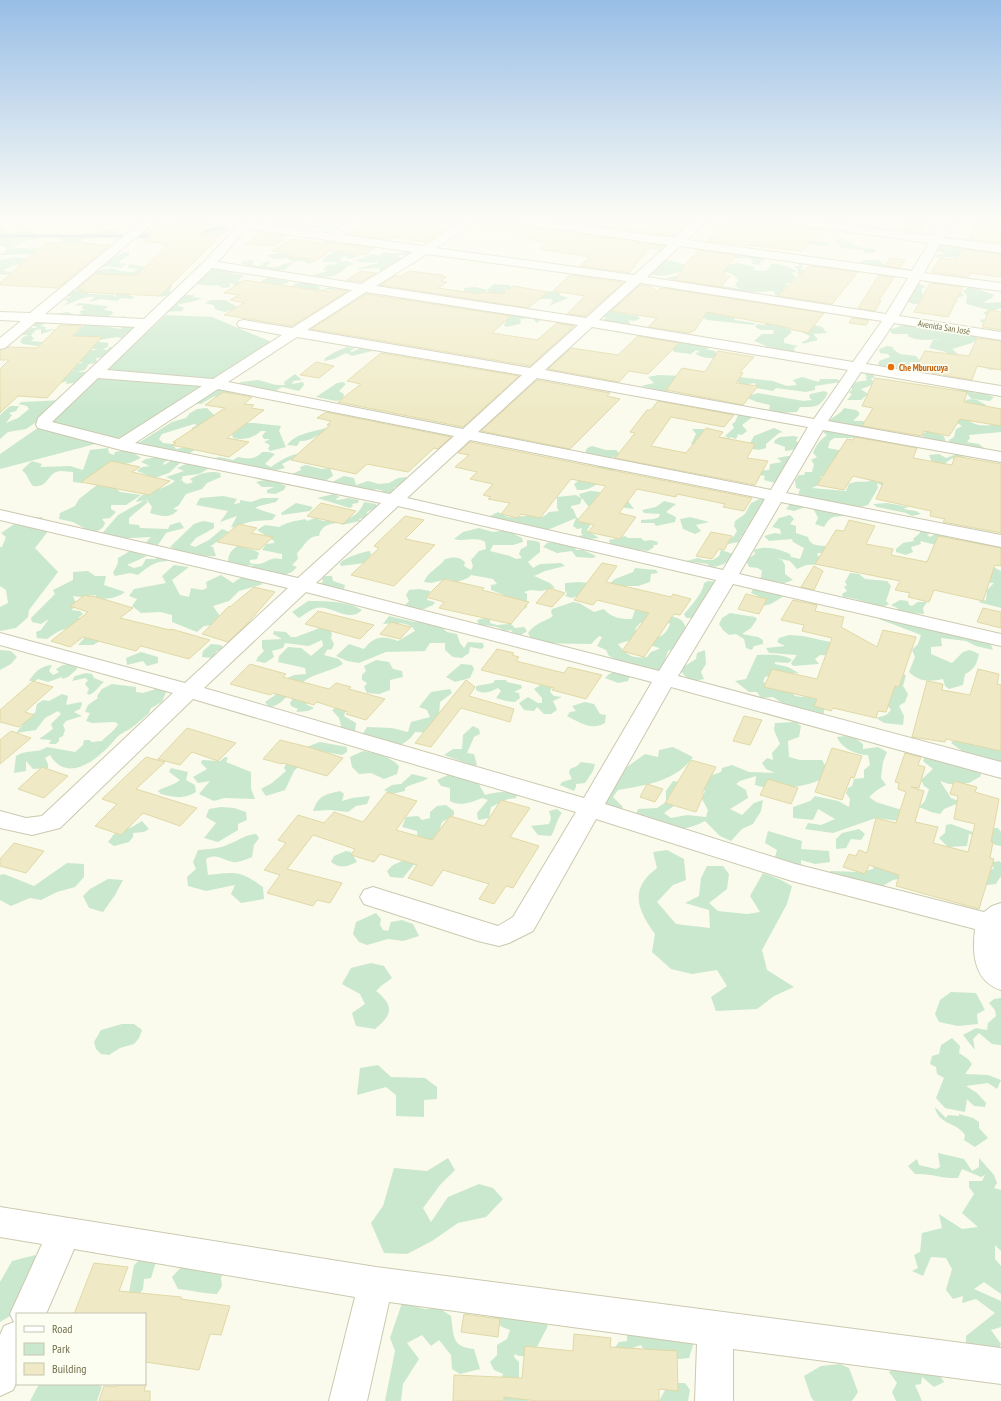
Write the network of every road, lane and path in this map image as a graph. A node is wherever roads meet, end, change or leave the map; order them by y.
1 (73, 282) edge
2 (190, 282) edge
3 (334, 282) edge
4 (373, 282) edge
5 (633, 282) edge
6 (674, 282) edge
7 (912, 282) edge
8 (968, 282) edge
9 (365, 287) junction
10 (1001, 287) edge
11 (0, 316) edge
12 (892, 316) junction
13 (30, 318) junction
14 (147, 323) junction
15 (590, 323) junction
16 (244, 324) dead end
17 (1001, 329) edge
18 (295, 332) junction
19 (1001, 336) edge
20 (0, 345) edge
21 (856, 366) junction
22 (95, 373) junction
23 (535, 373) junction
24 (215, 384) junction
25 (1001, 391) edge
26 (818, 424) junction
27 (468, 434) junction
28 (121, 445) junction
29 (1001, 457) edge
30 (776, 495) junction
31 (392, 500) junction
32 (0, 515) edge
33 (1001, 541) edge
34 (728, 577) junction
35 (301, 585) junction
36 (0, 639) edge
37 (1001, 640) edge
38 (665, 679) junction
39 (190, 691) junction
40 (1001, 770) edge
41 (590, 808) junction
42 (0, 819) edge
43 (373, 897) dead end
44 (995, 918) edge
45 (1001, 979) edge
46 (0, 1222) edge
47 (65, 1232) junction
48 (376, 1284) junction
49 (28, 1313) edge
50 (715, 1329) junction
51 (16, 1341) edge
52 (1001, 1366) edge
53 (0, 1377) edge
54 (348, 1401) edge
55 (714, 1401) edge

1 - 13 street
2 - 14 street
3 - 9 street
4 - 9 street
5 - 15 street
6 - 12 street, Avenida San José
7 - 12 street
8 - 10 street
9 - 15 street
9 - 18 street
11 - 13 street
12 - 17 street, Avenida San José
12 - 19 street, Avenida San José
12 - 21 street
13 - 14 street
13 - 20 street
14 - 22 street
15 - 21 street
15 - 23 street
16 - 18 street
18 - 23 street
18 - 24 street
21 - 25 street
21 - 26 street
22 - 24 street
22 - 28 street
23 - 26 street
23 - 27 street
24 - 27 street
24 - 28 street
26 - 29 street
26 - 30 street
27 - 30 street
27 - 31 street
28 - 31 street
30 - 33 street
30 - 34 street
31 - 34 street
31 - 35 street
32 - 35 street
34 - 37 street
34 - 38 street
35 - 38 street
35 - 39 street
36 - 39 street
38 - 40 street
38 - 41 street
39 - 41 street
39 - 42 street
41 - 43 street
41 - 44 street
44 - 45 street
46 - 47 street
47 - 48 street
47 - 49 street
48 - 50 street
48 - 54 street
50 - 52 street
50 - 55 street
51 - 53 street

